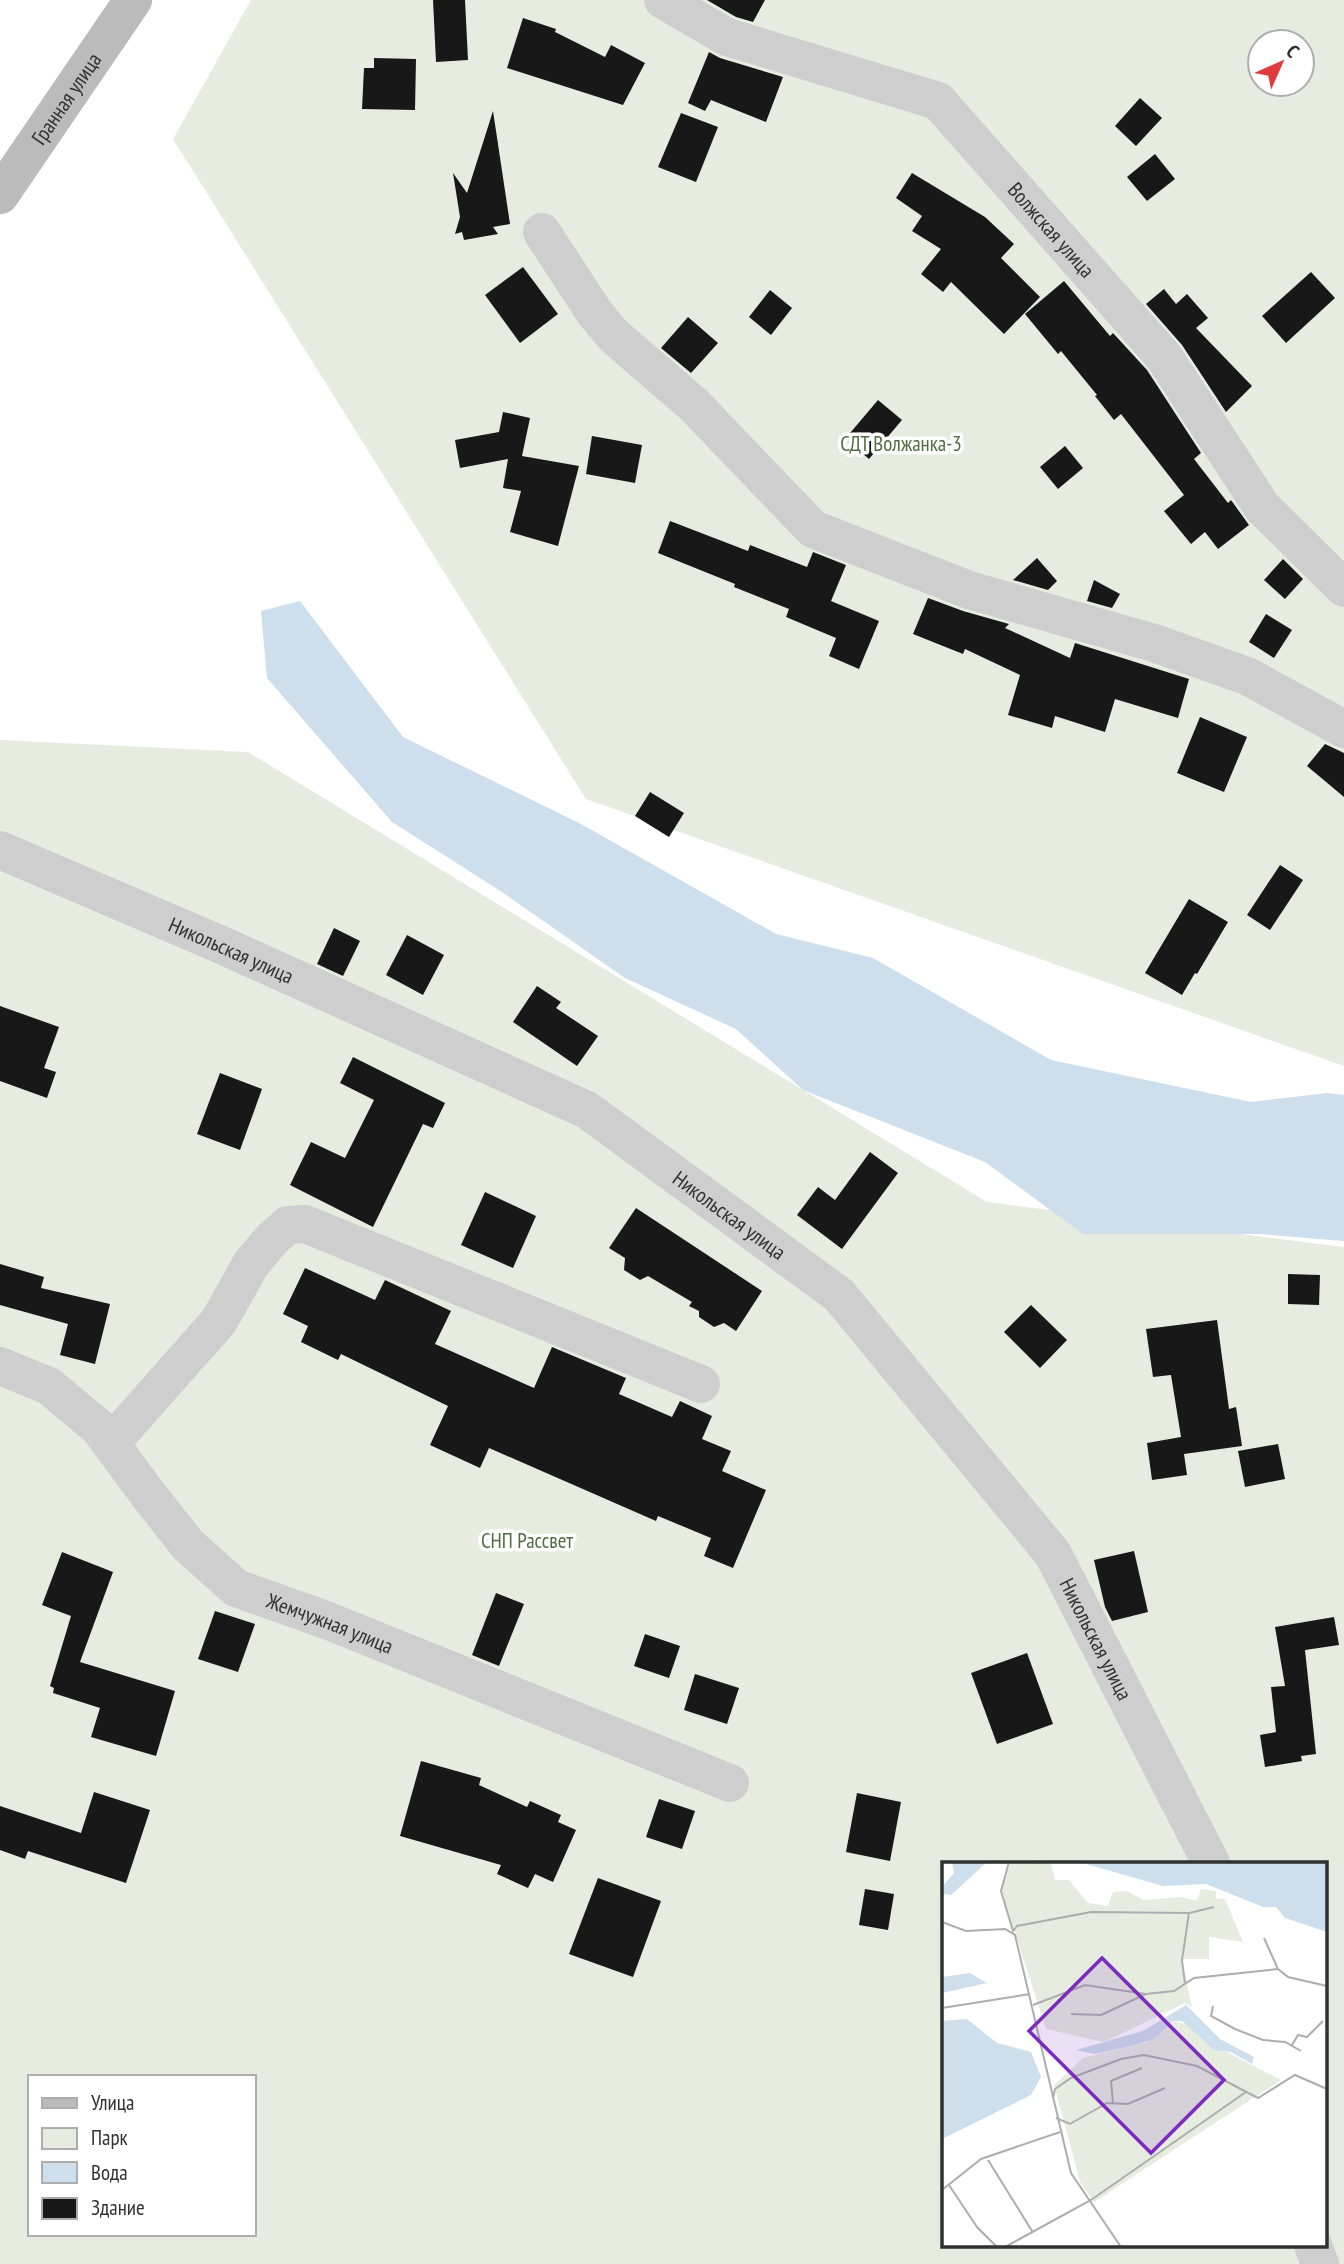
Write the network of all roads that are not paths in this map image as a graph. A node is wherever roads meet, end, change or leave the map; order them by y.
1 (133, 0) edge
2 (663, 0) edge
3 (0, 195) edge
4 (542, 232) dead end
5 (1344, 588) edge
6 (1344, 729) edge
7 (0, 850) edge
8 (0, 1366) edge
9 (701, 1384) dead end
10 (110, 1443) junction
11 (730, 1783) dead end
12 (1210, 1862) edge
13 (1313, 2246) edge
14 (1320, 2264) edge

1 - 3 street, Гранная улица
2 - 5 street, Волжская улица
4 - 6 street
7 - 12 street, Никольская улица
8 - 10 street, Жемчужная улица
9 - 10 street
10 - 11 street, Жемчужная улица
13 - 14 street

